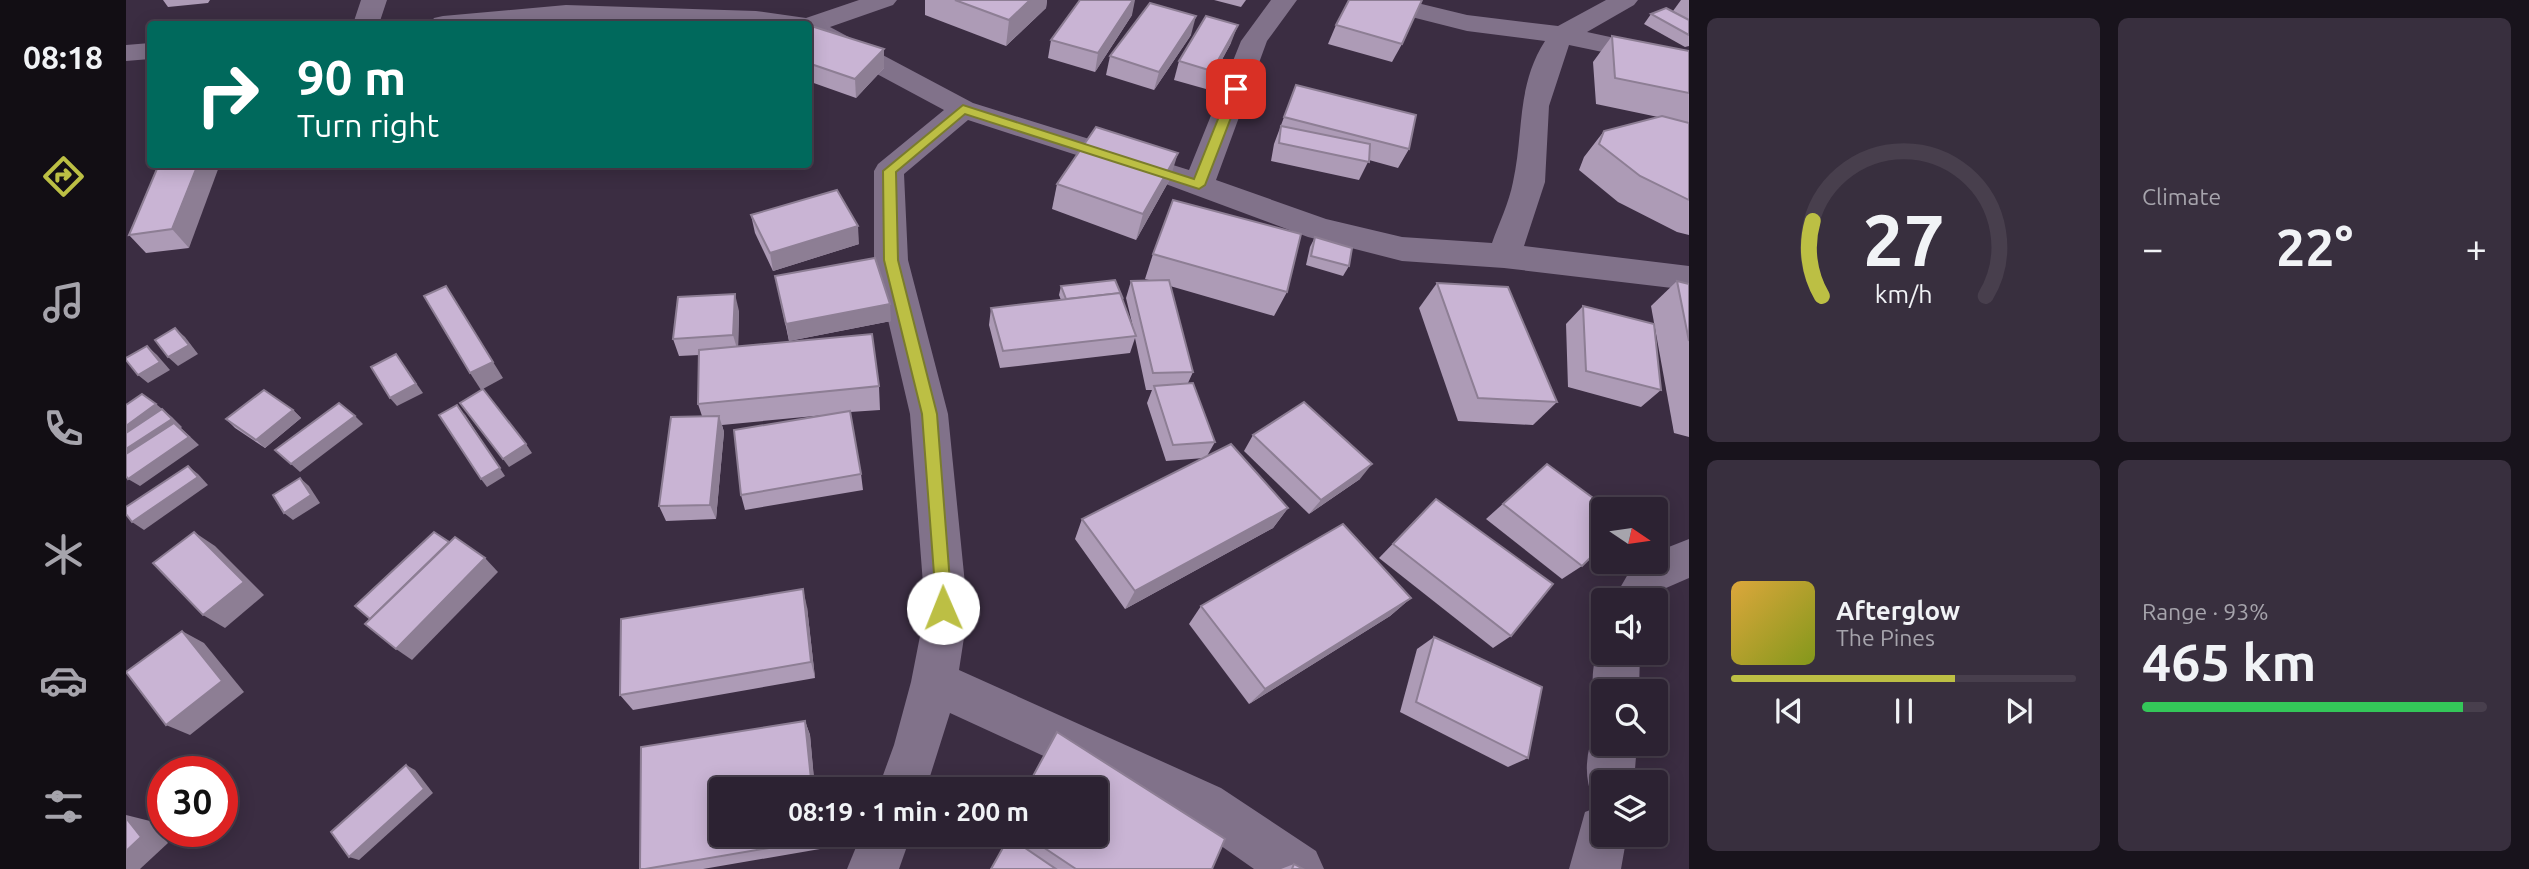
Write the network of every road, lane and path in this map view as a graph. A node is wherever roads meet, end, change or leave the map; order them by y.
1 (374, 0) edge
2 (884, 0) edge
3 (1284, 0) edge
4 (1373, 0) edge
5 (1625, 0) edge
6 (568, 6) edge
7 (367, 21) edge
8 (464, 21) edge
9 (758, 21) edge
10 (812, 25) edge
11 (812, 28) edge
12 (1562, 35) junction
13 (147, 51) edge
14 (126, 53) edge
15 (1689, 62) edge
16 (963, 109) junction
17 (1199, 185) junction
18 (1504, 256) junction
19 (1689, 278) edge
20 (1689, 558) edge
21 (1642, 588) edge
22 (933, 682) junction
23 (906, 777) edge
24 (881, 847) edge
25 (1600, 847) edge
26 (873, 869) edge
27 (1298, 869) edge
28 (1595, 869) edge

1 - 7 street
2 - 10 street
3 - 17 street
4 - 12 street
5 - 12 street
6 - 8 street
6 - 9 street
11 - 16 street
12 - 15 street
12 - 18 street
13 - 14 street
16 - 17 street
16 - 22 street
17 - 18 street
18 - 19 street
20 - 21 street
22 - 23 street
22 - 27 street
24 - 26 street
25 - 28 street

